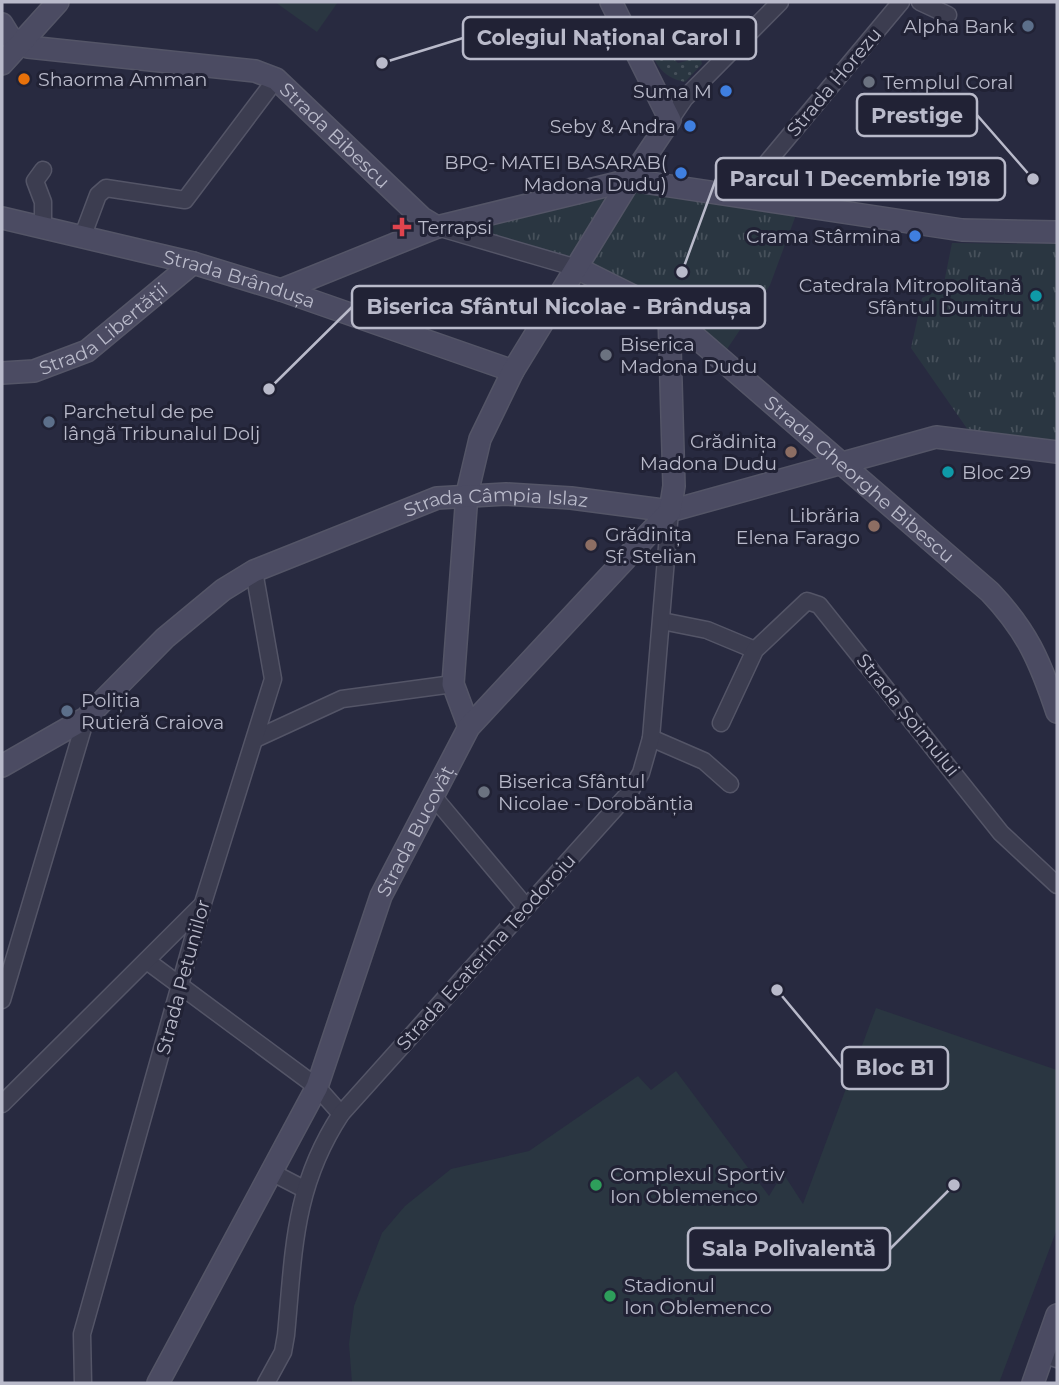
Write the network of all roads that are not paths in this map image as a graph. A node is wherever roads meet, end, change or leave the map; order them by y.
1 (58, 2) edge
2 (611, 2) edge
3 (780, 2) edge
4 (901, 2) edge
5 (920, 2) edge
6 (948, 15) dead end
7 (2, 24) edge
8 (20, 44) junction
9 (2, 64) edge
10 (276, 79) junction
11 (670, 120) junction
12 (43, 170) dead end
13 (630, 180) junction
14 (740, 195) junction
15 (2, 218) edge
16 (43, 227) junction
17 (437, 227) junction
18 (1057, 232) edge
19 (83, 235) junction
20 (193, 263) junction
21 (577, 268) junction
22 (281, 290) junction
23 (669, 314) junction
24 (513, 371) junction
25 (2, 373) edge
26 (1057, 452) edge
27 (846, 465) junction
28 (467, 494) junction
29 (670, 511) junction
30 (254, 572) junction
31 (662, 621) junction
32 (755, 650) junction
33 (453, 684) junction
34 (1057, 712) edge
35 (86, 718) junction
36 (721, 723) dead end
37 (469, 727) junction
38 (651, 738) junction
39 (255, 739) junction
40 (2, 766) edge
41 (730, 784) dead end
42 (433, 796) junction
43 (1057, 885) edge
44 (203, 903) junction
45 (526, 907) junction
46 (147, 961) junction
47 (182, 984) junction
48 (2, 1000) edge
49 (317, 1087) junction
50 (2, 1104) edge
51 (341, 1114) junction
52 (271, 1172) junction
53 (304, 1189) junction
54 (1057, 1315) edge
55 (1050, 1357) edge
56 (83, 1383) edge
57 (158, 1383) edge
58 (266, 1383) edge
59 (1032, 1383) edge

1 - 8 street
2 - 11 street
3 - 11 street
4 - 14 street, Strada Horezu
5 - 6 street
7 - 8 street
8 - 9 street
8 - 10 street, Strada Bibescu
10 - 17 street, Strada Bibescu
10 - 19 street
11 - 13 street
12 - 16 street
13 - 14 street
13 - 17 street
13 - 21 street
14 - 18 street
15 - 16 street, Strada Brândușa
16 - 19 street, Strada Brândușa
17 - 21 street, Strada Bibescu
17 - 22 street
19 - 20 street, Strada Brândușa
20 - 22 street, Strada Brândușa
20 - 25 street, Strada Libertății
21 - 23 street, Strada Gheorghe Bibescu
21 - 24 street
22 - 24 street, Strada Brândușa
23 - 27 street, Strada Gheorghe Bibescu
23 - 29 street
24 - 28 street
26 - 27 street, Strada Câmpia Islaz
27 - 29 street, Strada Câmpia Islaz
27 - 34 street, Strada Gheorghe Bibescu
28 - 29 street, Strada Câmpia Islaz
28 - 30 street, Strada Câmpia Islaz
28 - 33 street
29 - 31 street, Strada Ecaterina Teodoroiu
29 - 37 street, Strada Bucovăț
30 - 35 street, Strada Câmpia Islaz
30 - 39 street, Strada Petuniilor
31 - 32 street
31 - 38 street, Strada Ecaterina Teodoroiu
32 - 36 street, Strada Șoimului
32 - 43 street, Strada Șoimului
33 - 37 street
33 - 39 street
35 - 40 street, Strada Câmpia Islaz
35 - 48 street
37 - 42 street, Strada Bucovăț
38 - 41 street
38 - 45 street, Strada Ecaterina Teodoroiu
39 - 44 street, Strada Petuniilor
42 - 45 street
42 - 49 street, Strada Bucovăț
44 - 46 street
44 - 47 street, Strada Petuniilor
45 - 51 street, Strada Ecaterina Teodoroiu
46 - 47 street
46 - 50 street
47 - 49 street
47 - 56 street, Strada Petuniilor
49 - 51 street
49 - 52 street, Strada Bucovăț
51 - 53 street, Strada Ecaterina Teodoroiu
52 - 53 street
52 - 57 street, Strada Bucovăț
53 - 58 street, Strada Ecaterina Teodoroiu
54 - 55 street
55 - 59 street

